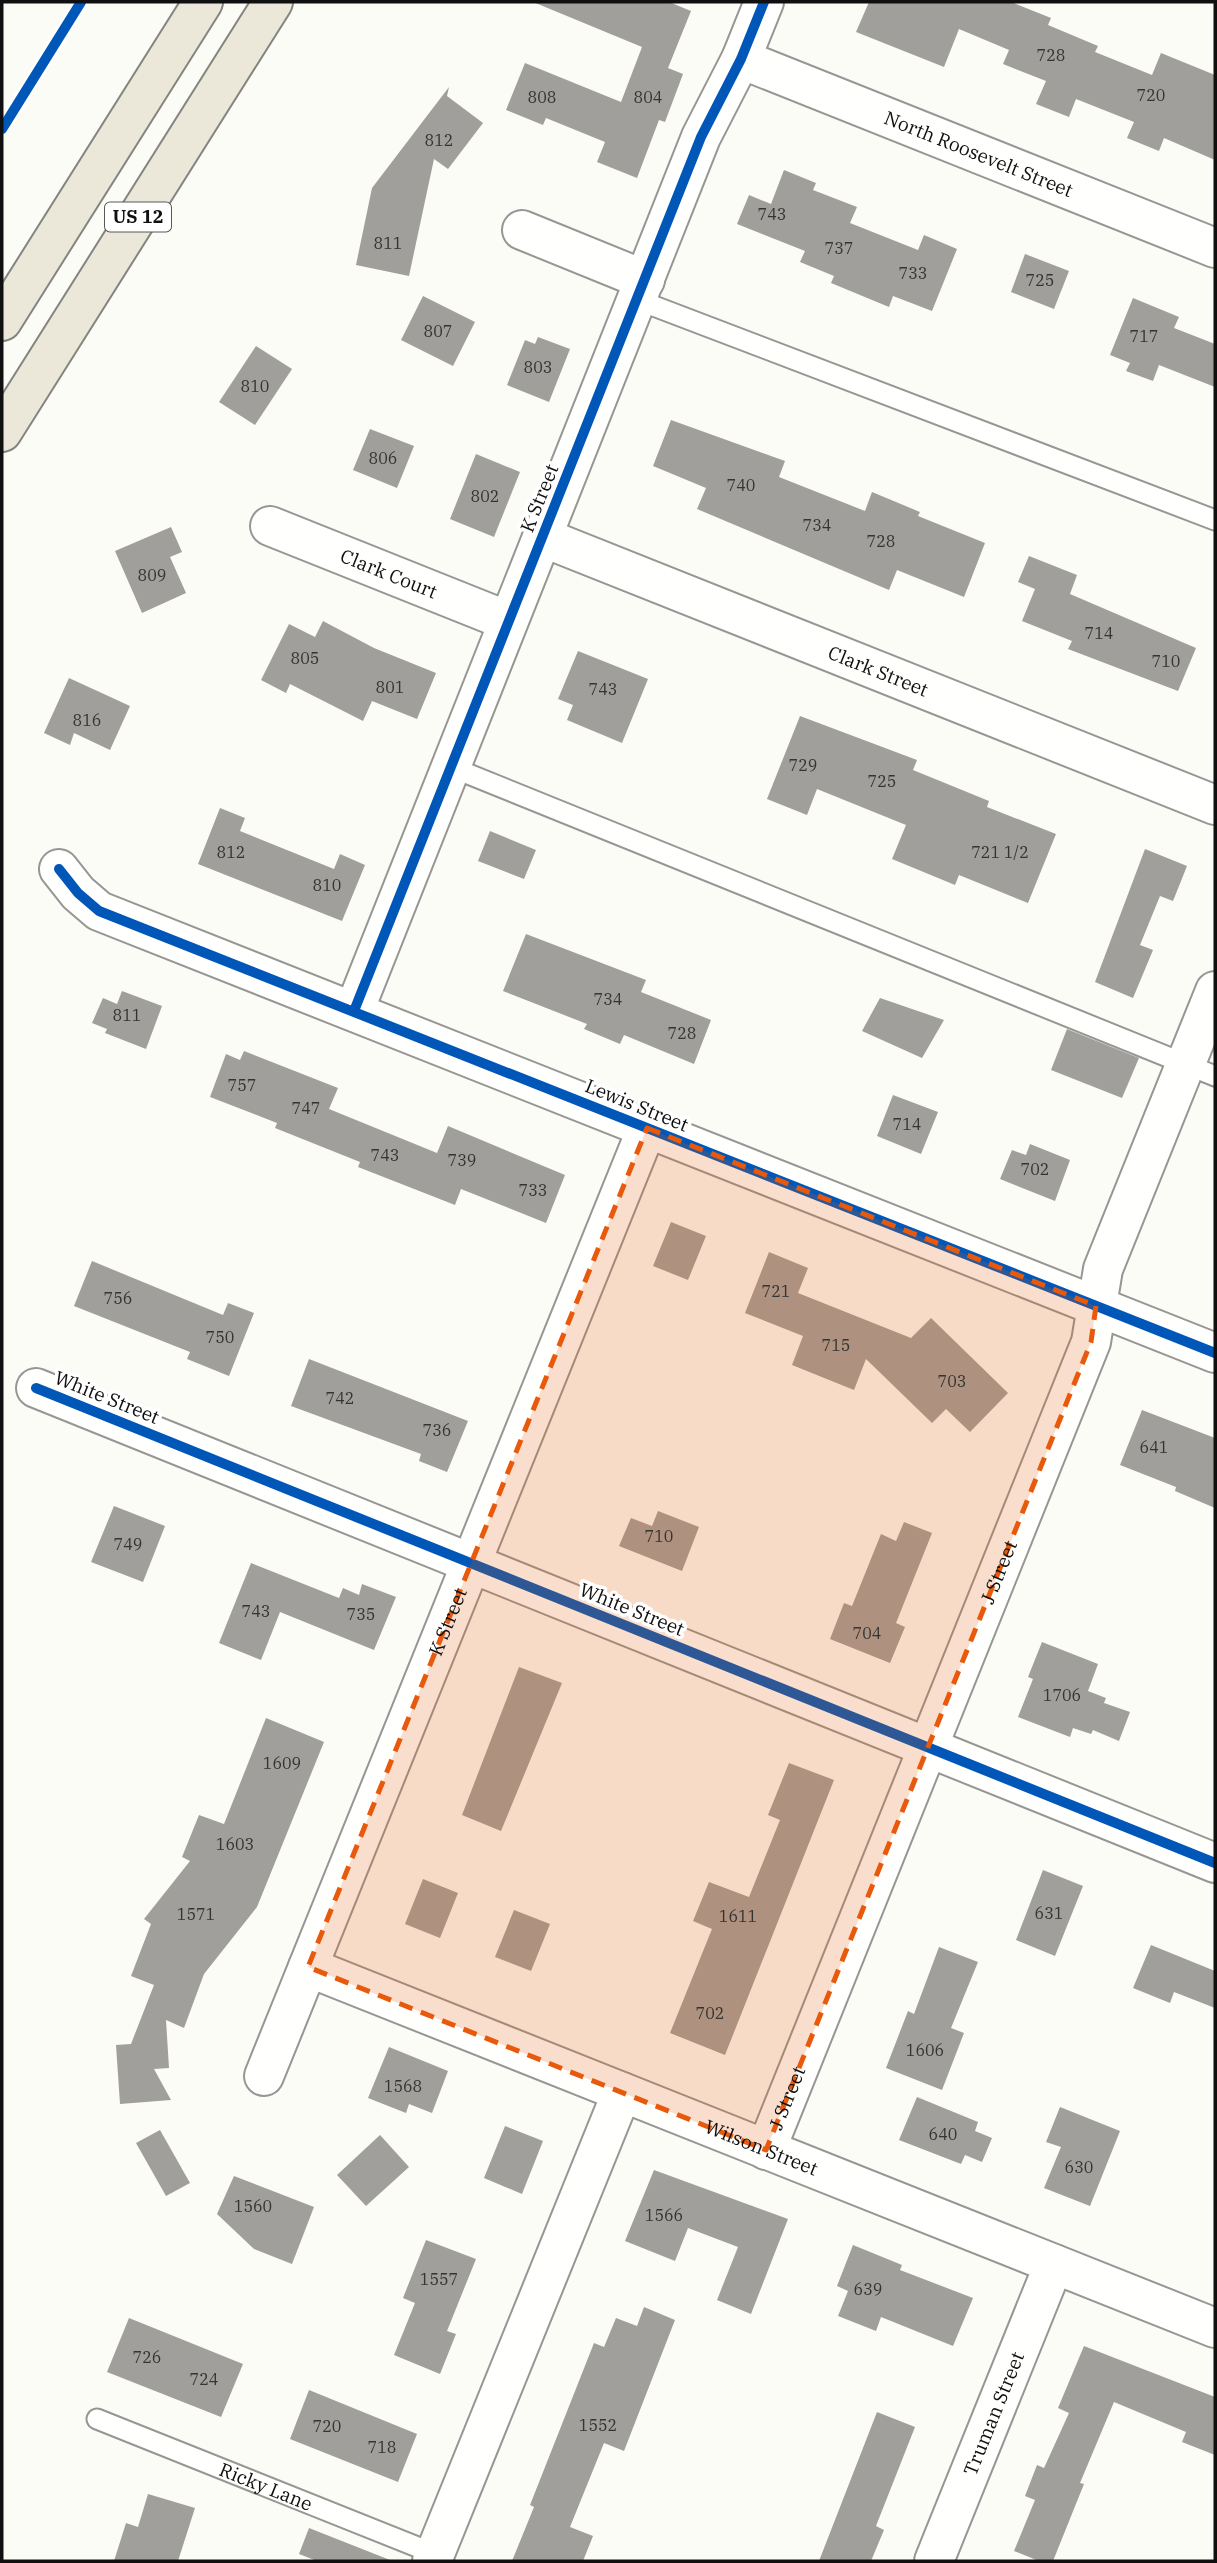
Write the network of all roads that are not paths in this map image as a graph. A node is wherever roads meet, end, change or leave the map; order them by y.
1 (203, 2) edge
2 (273, 2) edge
3 (764, 2) edge
4 (740, 59) junction
5 (522, 230) dead end
6 (1215, 248) edge
7 (641, 290) junction
8 (2, 321) edge
9 (2, 432) edge
10 (1215, 520) edge
11 (270, 526) dead end
12 (542, 537) junction
13 (508, 621) junction
14 (451, 767) junction
15 (1215, 805) edge
16 (59, 869) dead end
17 (1215, 991) edge
18 (354, 1011) junction
19 (1200, 1070) edge
20 (647, 1128) junction
21 (1096, 1306) junction
22 (1215, 1353) edge
23 (36, 1388) dead end
24 (471, 1563) junction
25 (928, 1747) junction
26 (1215, 1863) edge
27 (308, 1967) junction
28 (264, 2076) dead end
29 (622, 2092) junction
30 (766, 2150) junction
31 (1054, 2264) junction
32 (1215, 2328) edge
33 (97, 2419) dead end
34 (433, 2558) edge
35 (934, 2561) edge

1 - 8 highway, US 12
2 - 9 highway, US 12
3 - 4 street, K Street
4 - 6 street, North Roosevelt Street
4 - 7 street, K Street
5 - 7 street
7 - 10 lane
7 - 12 street, K Street
11 - 13 street, Clark Court
12 - 13 street, K Street
12 - 15 street, Clark Street
13 - 14 street, K Street
14 - 18 street, K Street
14 - 19 lane
16 - 18 street, Lewis Street
17 - 19 street, J Street
18 - 20 street, Lewis Street
19 - 21 street, J Street
20 - 21 street, Lewis Street
20 - 24 street, K Street
21 - 22 street, Lewis Street
21 - 25 street, J Street
23 - 24 street, White Street
24 - 25 street, White Street
24 - 27 street, K Street
25 - 26 street, White Street
25 - 30 street, J Street
27 - 28 street, K Street
27 - 29 street, Wilson Street
29 - 30 street, Wilson Street
29 - 34 street
30 - 31 street, Wilson Street
31 - 32 street, Wilson Street
31 - 35 street, Truman Street
33 - 34 lane, Ricky Lane

